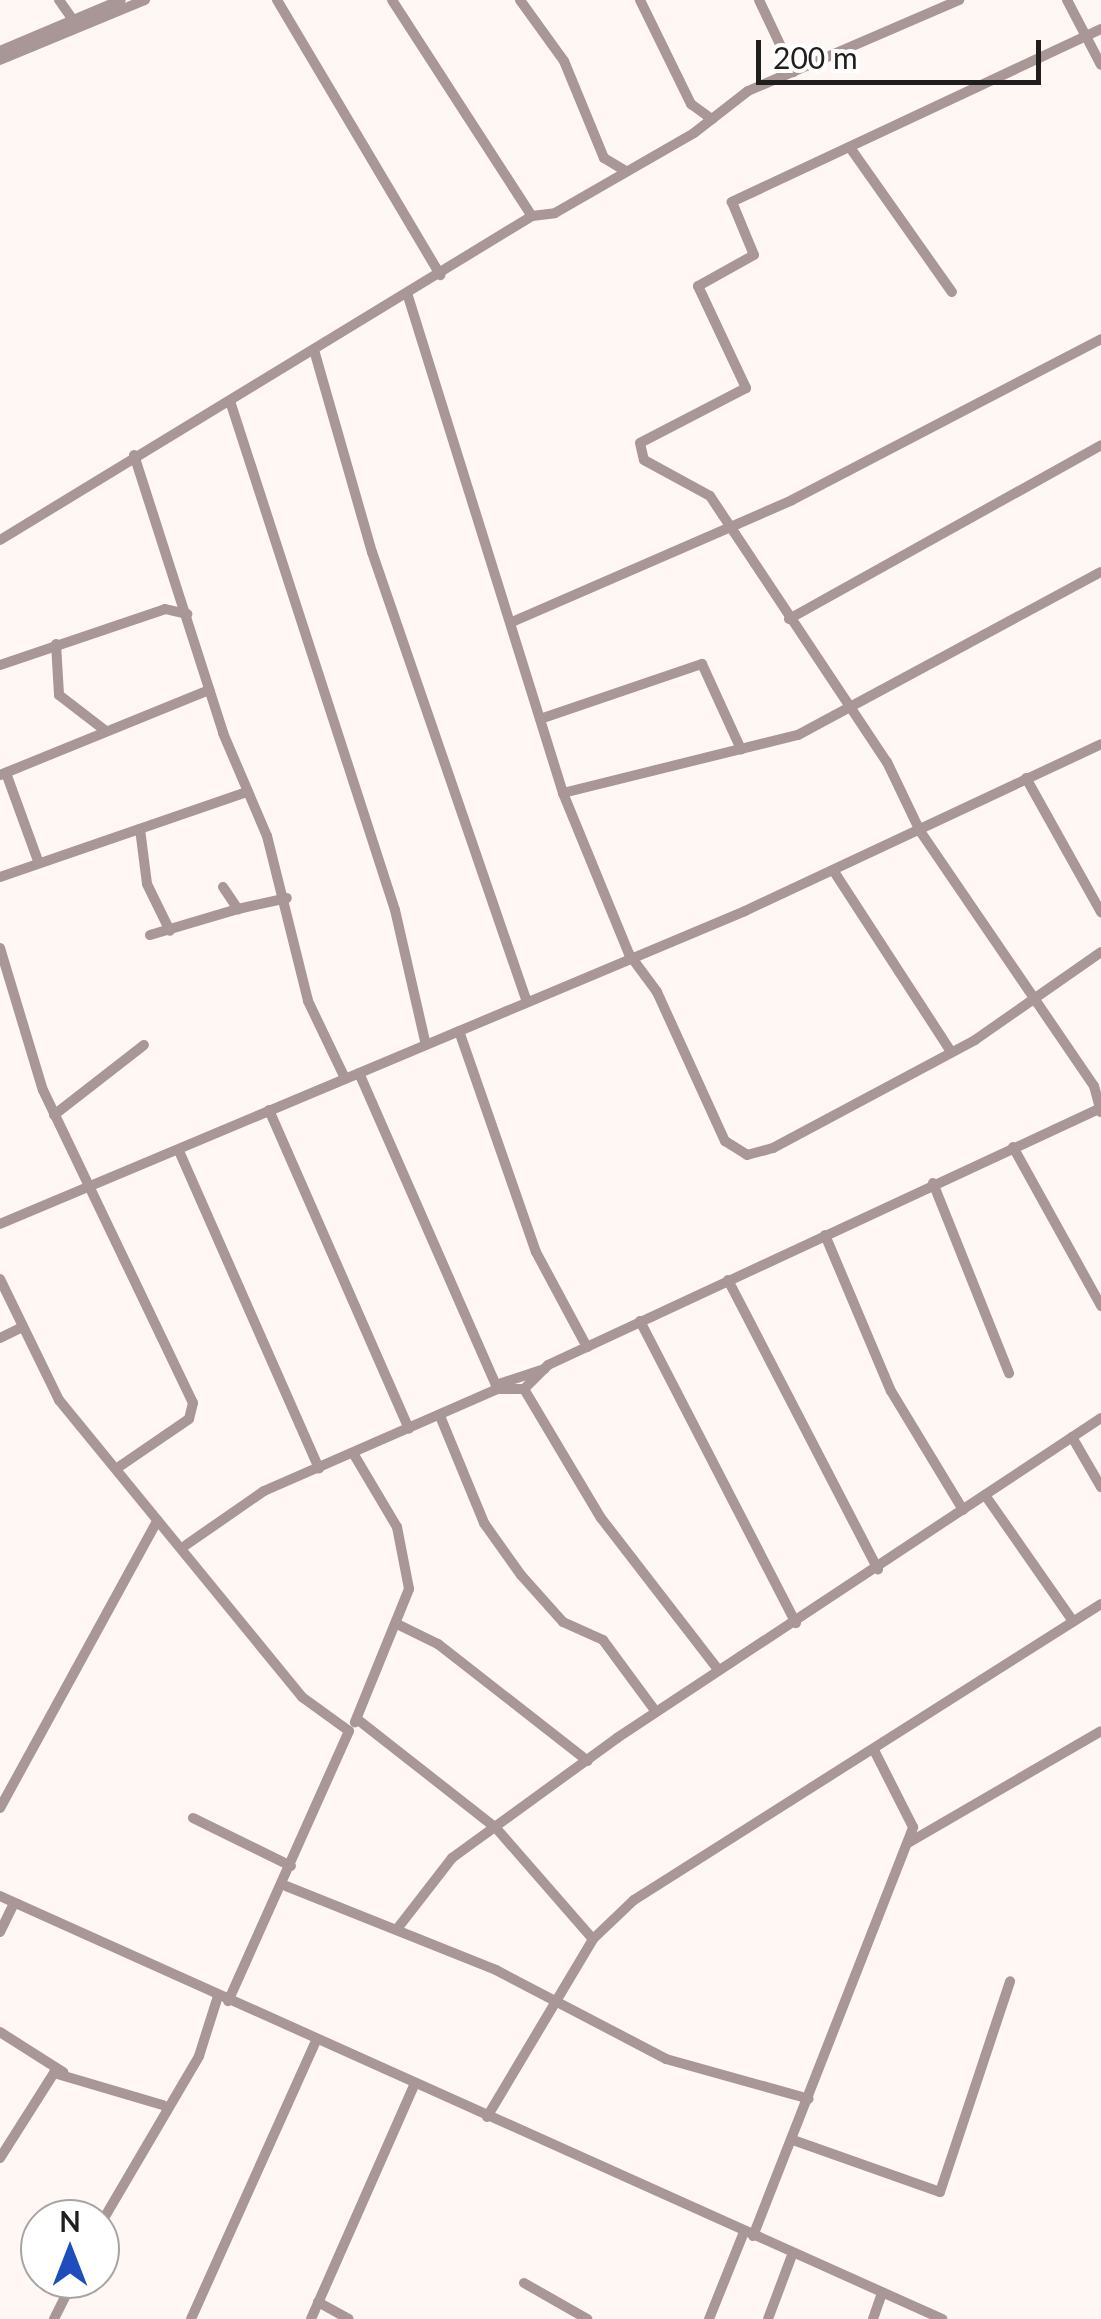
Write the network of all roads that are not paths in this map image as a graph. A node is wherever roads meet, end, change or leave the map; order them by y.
1 (60, 0) edge
2 (120, 0) edge
3 (144, 0) edge
4 (280, 0) edge
5 (392, 0) edge
6 (520, 0) edge
7 (640, 0) edge
8 (759, 0) edge
9 (1067, 0) edge
10 (956, 1) edge
11 (72, 20) junction
12 (1101, 29) edge
13 (1084, 40) junction
14 (0, 50) edge
15 (0, 60) edge
16 (1101, 65) edge
17 (793, 72) junction
18 (712, 119) junction
19 (851, 149) junction
20 (626, 171) junction
21 (532, 216) junction
22 (443, 272) junction
23 (952, 292) dead end
24 (407, 293) junction
25 (1101, 339) edge
26 (314, 350) junction
27 (230, 401) junction
28 (1101, 445) edge
29 (134, 455) junction
30 (725, 526) junction
31 (0, 540) edge
32 (1101, 572) edge
33 (187, 614) junction
34 (789, 619) junction
35 (512, 622) junction
36 (56, 644) junction
37 (0, 665) edge
38 (209, 690) junction
39 (848, 710) junction
40 (542, 718) junction
41 (108, 731) junction
42 (1101, 744) edge
43 (741, 749) junction
44 (3, 774) edge
45 (1026, 778) junction
46 (248, 792) junction
47 (563, 793) junction
48 (140, 830) junction
49 (920, 831) junction
50 (38, 861) junction
51 (833, 870) junction
52 (0, 878) edge
53 (224, 888) dead end
54 (287, 898) junction
55 (238, 909) junction
56 (1101, 912) edge
57 (170, 932) junction
58 (150, 935) dead end
59 (0, 948) edge
60 (1101, 952) edge
61 (629, 954) junction
62 (526, 1000) junction
63 (1032, 1004) junction
64 (459, 1031) junction
65 (425, 1040) junction
66 (144, 1045) dead end
67 (950, 1052) junction
68 (359, 1073) junction
69 (344, 1076) junction
70 (1101, 1109) edge
71 (269, 1110) junction
72 (54, 1115) junction
73 (1013, 1148) junction
74 (179, 1151) junction
75 (933, 1183) junction
76 (87, 1190) junction
77 (0, 1224) edge
78 (825, 1235) junction
79 (0, 1280) edge
80 (728, 1280) junction
81 (1101, 1306) edge
82 (640, 1321) junction
83 (23, 1327) junction
84 (0, 1338) edge
85 (588, 1347) junction
86 (544, 1369) junction
87 (1009, 1373) dead end
88 (497, 1387) junction
89 (524, 1389) junction
90 (440, 1416) junction
91 (1101, 1418) edge
92 (409, 1429) junction
93 (1072, 1437) junction
94 (353, 1453) junction
95 (319, 1468) junction
96 (116, 1469) junction
97 (1101, 1487) edge
98 (985, 1495) junction
99 (964, 1510) junction
100 (158, 1520) junction
101 (186, 1545) junction
102 (878, 1569) junction
103 (1101, 1604) edge
104 (1073, 1621) junction
105 (796, 1623) junction
106 (396, 1624) junction
107 (717, 1668) junction
108 (656, 1712) junction
109 (357, 1719) junction
110 (349, 1731) junction
111 (1101, 1731) edge
112 (874, 1750) junction
113 (588, 1761) junction
114 (0, 1808) edge
115 (193, 1818) dead end
116 (496, 1828) junction
117 (908, 1843) junction
118 (291, 1866) junction
119 (286, 1886) junction
120 (0, 1896) edge
121 (14, 1904) junction
122 (396, 1928) junction
123 (0, 1932) edge
124 (593, 1940) junction
125 (1010, 1982) dead end
126 (223, 1999) junction
127 (554, 2003) junction
128 (0, 2032) edge
129 (316, 2041) junction
130 (63, 2072) junction
131 (414, 2084) junction
132 (809, 2099) junction
133 (163, 2105) junction
134 (487, 2117) junction
135 (794, 2140) junction
136 (0, 2158) edge
137 (114, 2199) edge
138 (749, 2234) junction
139 (792, 2255) junction
140 (524, 2284) dead end
141 (882, 2293) junction
142 (318, 2302) junction
143 (191, 2319) edge
144 (311, 2319) edge
145 (349, 2319) edge
146 (586, 2319) edge
147 (709, 2319) edge
148 (768, 2319) edge
149 (873, 2319) edge
150 (942, 2319) edge

1 - 11 street
2 - 11 street
3 - 15 street
4 - 22 street
5 - 21 street
6 - 20 street
7 - 18 street
8 - 17 street
9 - 13 street
10 - 17 street
11 - 14 street
12 - 13 street
13 - 16 street
13 - 19 street
17 - 18 street
18 - 20 street
19 - 23 street
19 - 30 street
20 - 21 street
21 - 22 street
22 - 24 street
24 - 26 street
24 - 35 street
25 - 30 street
26 - 27 street
26 - 62 street
27 - 29 street
27 - 65 street
28 - 34 street
29 - 31 street
29 - 33 street
30 - 34 street
30 - 35 street
32 - 39 street
33 - 36 street
33 - 38 street
34 - 39 street
35 - 40 street
36 - 37 street
36 - 41 street
38 - 41 street
38 - 46 street
39 - 43 street
39 - 49 street
40 - 43 street
40 - 47 street
41 - 44 street
42 - 45 street
43 - 47 street
44 - 50 street
45 - 49 street
45 - 56 street
46 - 48 street
46 - 54 street
47 - 61 street
48 - 50 street
48 - 57 street
49 - 51 street
49 - 63 street
50 - 52 street
51 - 61 street
51 - 67 street
53 - 55 street
54 - 55 street
54 - 69 street
55 - 57 street
57 - 58 street
59 - 72 street
60 - 63 street
61 - 62 street
61 - 67 street
62 - 64 street
63 - 67 street
63 - 70 street
64 - 65 street
64 - 85 street
65 - 68 street
66 - 72 street
68 - 69 street
68 - 88 street
69 - 71 street
70 - 73 street
71 - 74 street
71 - 92 street
72 - 76 street
73 - 75 street
73 - 81 street
74 - 76 street
74 - 95 street
75 - 78 street
75 - 87 street
76 - 77 street
76 - 96 street
78 - 80 street
78 - 99 street
79 - 83 street
80 - 82 street
80 - 102 street
82 - 85 street
82 - 105 street
83 - 84 street
83 - 96 street
85 - 86 street
86 - 88 street
86 - 89 street
88 - 89 street
88 - 90 street
89 - 107 street
90 - 92 street
90 - 108 street
91 - 93 street
92 - 94 street
93 - 97 street
93 - 98 street
94 - 95 street
94 - 106 street
95 - 101 street
96 - 100 street
98 - 99 street
98 - 104 street
99 - 102 street
100 - 101 street
100 - 114 street
101 - 110 street
102 - 105 street
103 - 104 street
104 - 112 street
105 - 107 street
106 - 109 street
106 - 113 street
107 - 108 street
108 - 113 street
109 - 110 street
109 - 116 street
110 - 118 street
111 - 117 street
112 - 117 street
112 - 124 street
113 - 116 street
115 - 118 street
116 - 122 street
116 - 124 street
117 - 132 street
118 - 119 street
119 - 122 street
119 - 126 street
120 - 121 street
121 - 123 street
121 - 126 street
122 - 127 street
124 - 127 street
125 - 135 street
126 - 129 street
126 - 133 street
127 - 132 street
127 - 134 street
128 - 130 street
129 - 131 street
129 - 143 street
130 - 133 street
130 - 136 street
131 - 134 street
131 - 142 street
132 - 135 street
133 - 137 street
134 - 138 street
135 - 138 street
138 - 139 street
138 - 147 street
139 - 141 street
139 - 148 street
140 - 146 street
141 - 149 street
141 - 150 street
142 - 144 street
142 - 145 street

